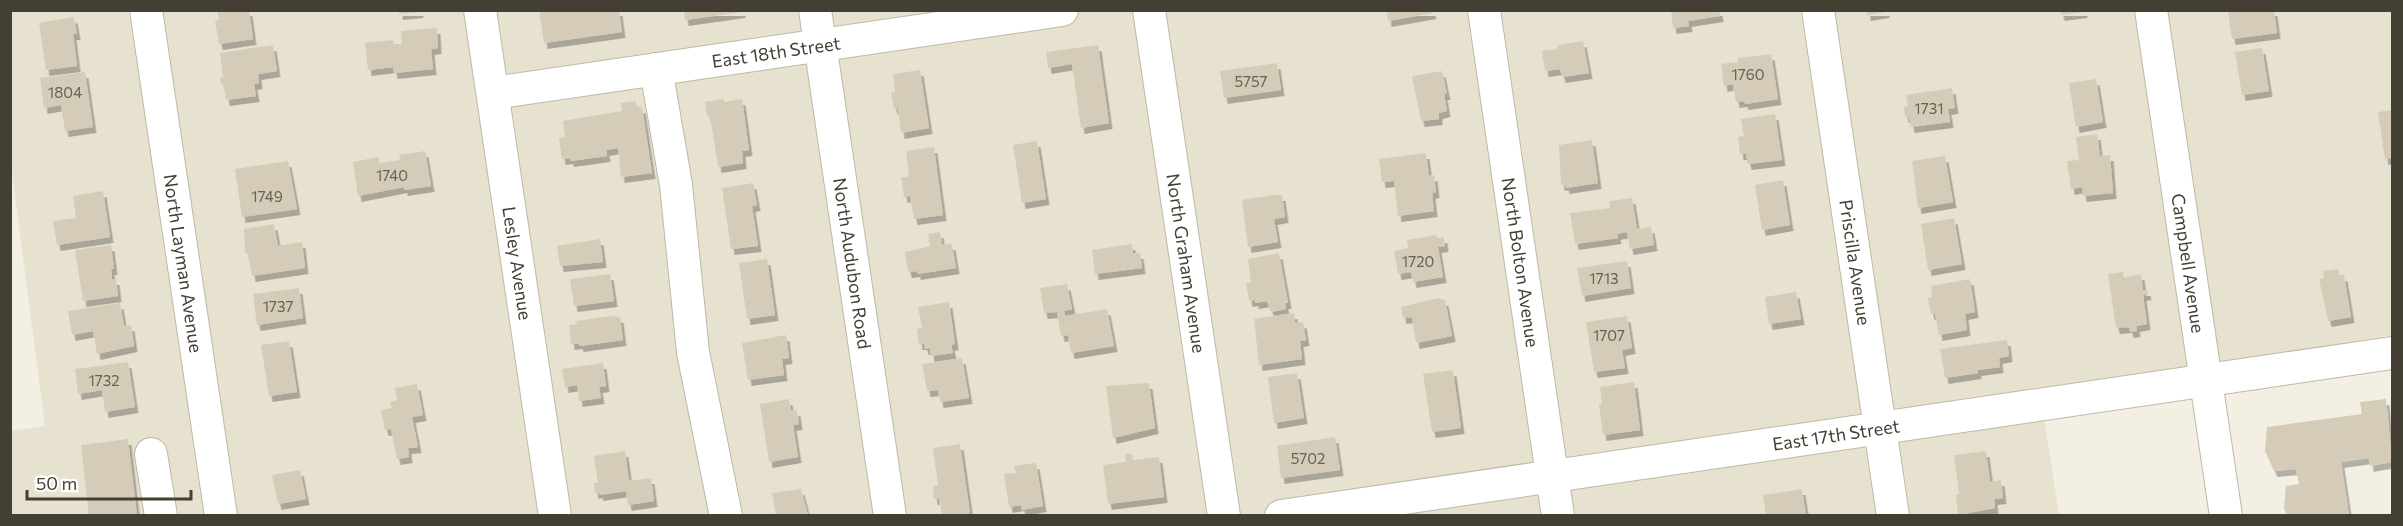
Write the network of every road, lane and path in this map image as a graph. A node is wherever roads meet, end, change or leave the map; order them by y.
1 (146, 10) edge
2 (480, 10) edge
3 (815, 10) edge
4 (1062, 10) edge
5 (1149, 10) edge
6 (1484, 10) edge
7 (1818, 10) edge
8 (2151, 10) edge
9 (820, 45) junction
10 (656, 69) junction
11 (493, 93) junction
12 (2392, 353) edge
13 (2206, 381) junction
14 (1880, 429) junction
15 (151, 454) dead end
16 (1553, 476) junction
17 (161, 516) edge
18 (221, 516) edge
19 (555, 516) edge
20 (726, 516) edge
21 (890, 516) edge
22 (1224, 516) edge
23 (1281, 516) edge
24 (1558, 516) edge
25 (1893, 516) edge
26 (2226, 516) edge

1 - 18 street, North Layman Avenue
2 - 11 street, Lesley Avenue
3 - 9 street, North Audubon Road
4 - 9 street, East 18th Street
5 - 22 street, North Graham Avenue
6 - 16 street, North Bolton Avenue
7 - 14 street, Priscilla Avenue
8 - 13 street, Campbell Avenue
9 - 10 street, East 18th Street
9 - 21 street, North Audubon Road
10 - 11 street, East 18th Street
10 - 20 street
11 - 19 street, Lesley Avenue
12 - 13 street, East 17th Street
13 - 14 street, East 17th Street
13 - 26 street, Campbell Avenue
14 - 16 street, East 17th Street
14 - 25 street, Priscilla Avenue
15 - 17 street
16 - 23 street, East 17th Street
16 - 24 street, North Bolton Avenue

